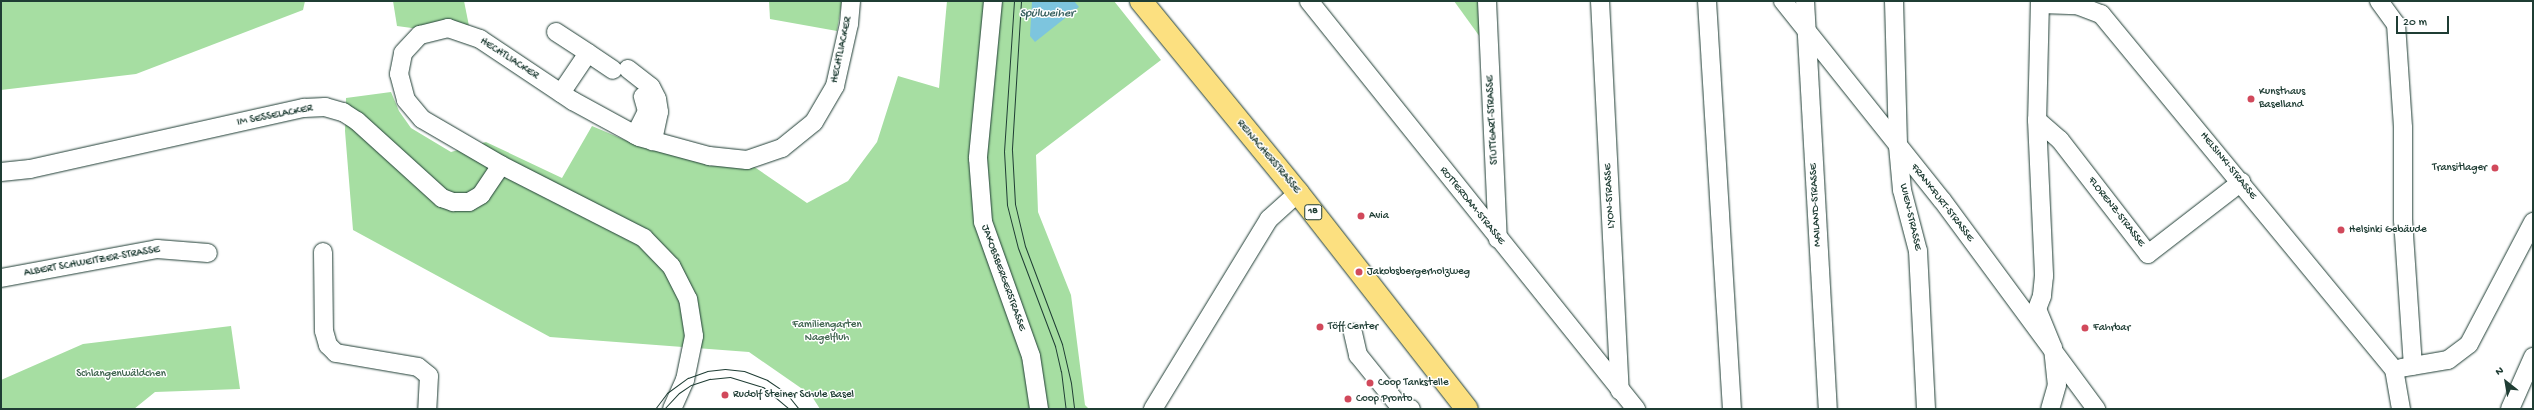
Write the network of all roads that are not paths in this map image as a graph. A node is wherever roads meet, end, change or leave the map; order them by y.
1 (851, 1) edge
2 (993, 1) edge
3 (1142, 1) edge
4 (1309, 1) edge
5 (1487, 1) edge
6 (1600, 1) edge
7 (1707, 1) edge
8 (1783, 1) edge
9 (1806, 1) edge
10 (1894, 1) edge
11 (2379, 1) edge
12 (2040, 3) edge
13 (1807, 31) junction
14 (556, 32) dead end
15 (588, 53) junction
16 (621, 73) junction
17 (561, 93) junction
18 (2037, 120) junction
19 (635, 135) junction
20 (653, 141) junction
21 (1898, 146) junction
22 (501, 165) junction
23 (1, 172) edge
24 (2241, 182) junction
25 (1298, 193) junction
26 (2533, 222) edge
27 (1498, 239) junction
28 (323, 252) dead end
29 (208, 253) dead end
30 (1, 278) edge
31 (1353, 333) dead end
32 (2053, 348) junction
33 (2533, 357) edge
34 (2413, 366) junction
35 (2394, 369) junction
36 (1620, 390) junction
37 (427, 409) edge
38 (672, 409) edge
39 (1039, 409) edge
40 (1153, 409) edge
41 (1410, 409) edge
42 (1467, 409) edge
43 (1636, 409) edge
44 (1732, 409) edge
45 (1828, 409) edge
46 (1926, 409) edge
47 (2050, 409) edge
48 (2096, 409) edge
49 (2401, 409) edge
50 (2510, 409) edge

1 - 20 street, HECHTLIACKER
2 - 39 street, JAKOBSBERGERSTRASSE
3 - 25 main road, REINACHERSTRASSE / 18
4 - 27 street, ROTTERDAM-STRASSE
5 - 27 street, STUTTGART-STRASSE
6 - 36 street, LYON-STRASSE
7 - 44 street
8 - 13 street, FRANKFURT-STRASSE
9 - 13 street, MAILAND-STRASSE
10 - 21 street, WIEN-STRASSE
11 - 34 street
12 - 18 street
12 - 24 street, HELSINKI-STRASSE
13 - 21 street, FRANKFURT-STRASSE
13 - 45 street, MAILAND-STRASSE
14 - 15 street
15 - 16 street
15 - 17 street
16 - 19 street
16 - 20 street
17 - 19 street, HECHTLIACKER
17 - 22 street, HECHTLIACKER
18 - 24 street, FLORENZ-STRASSE
18 - 32 street
19 - 20 street, HECHTLIACKER
21 - 32 street, FRANKFURT-STRASSE
21 - 46 street, WIEN-STRASSE
22 - 23 street, IM SESSELACKER
22 - 38 street, HECHTLIACKER
24 - 35 street, HELSINKI-STRASSE
25 - 40 street
25 - 42 main road, REINACHERSTRASSE / 18
26 - 34 street
27 - 36 street, ROTTERDAM-STRASSE
28 - 37 street
29 - 30 street, ALBERT SCHWEITZER-STRASSE
31 - 41 street
32 - 47 street
32 - 48 street, FRANKFURT-STRASSE
33 - 50 street
34 - 35 street
35 - 49 street
36 - 43 street, ROTTERDAM-STRASSE

